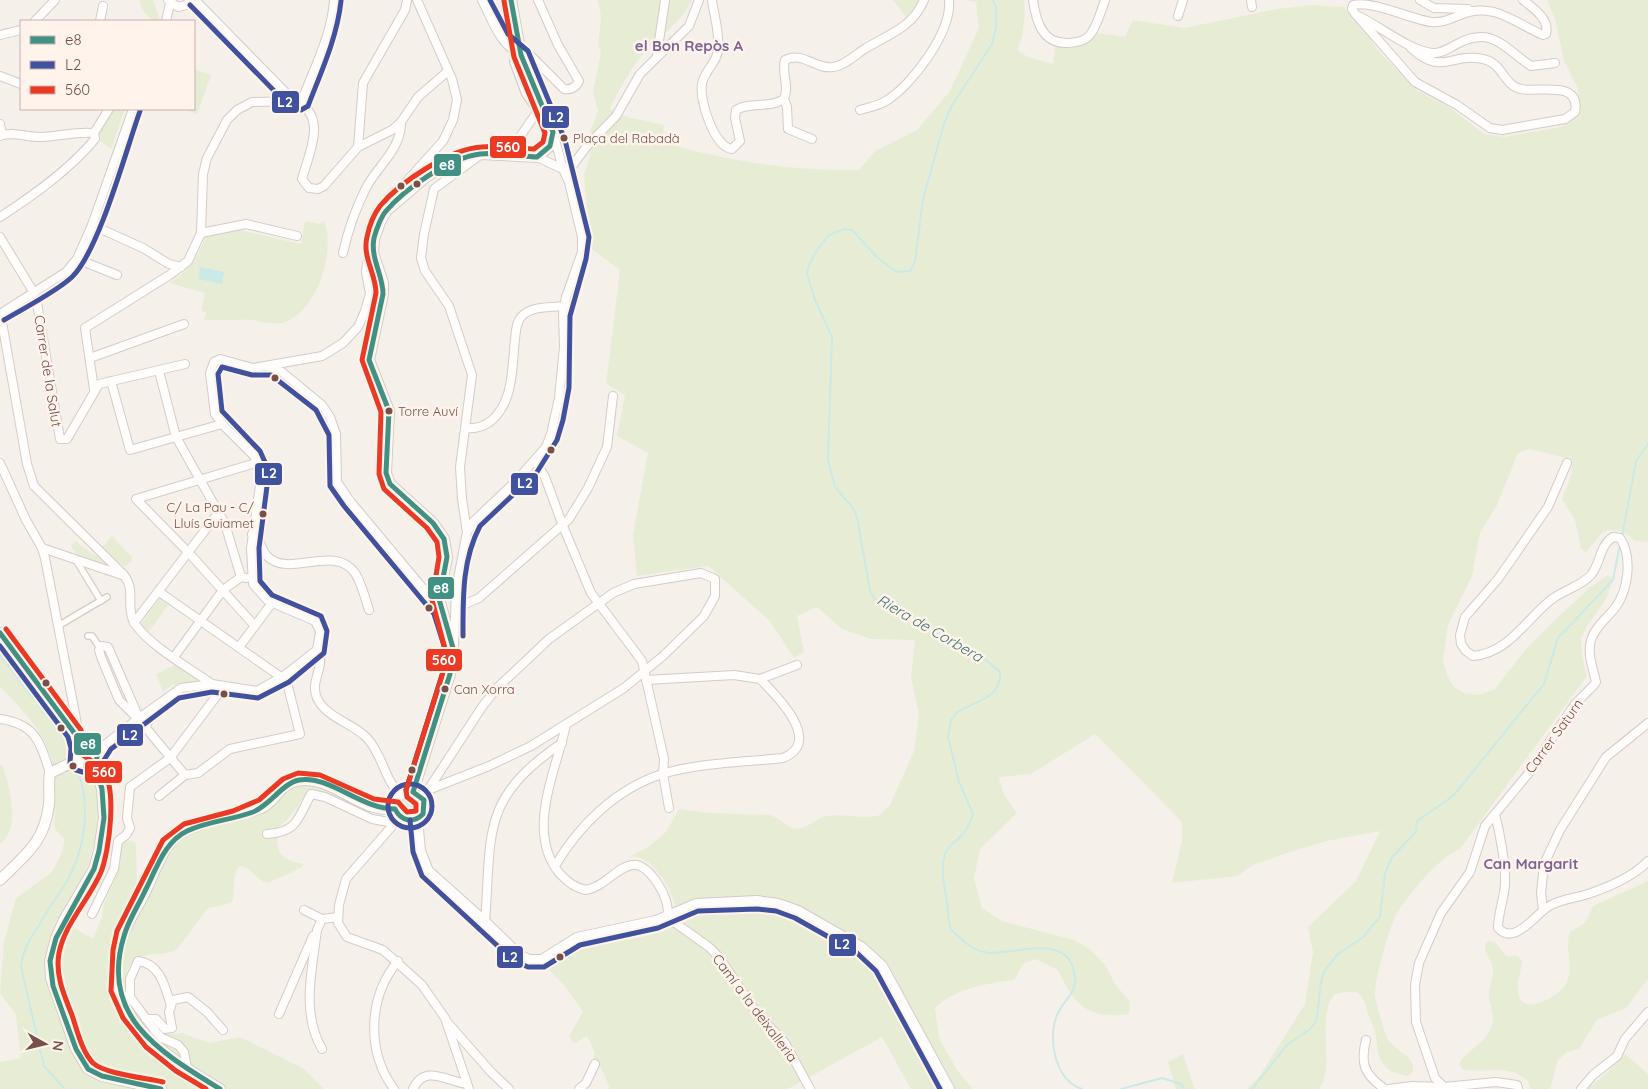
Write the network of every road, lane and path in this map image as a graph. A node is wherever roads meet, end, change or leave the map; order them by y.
1 (55, 0) edge
2 (190, 0) edge
3 (195, 0) edge
4 (334, 0) edge
5 (406, 0) edge
6 (417, 0) edge
7 (482, 0) edge
8 (511, 0) edge
9 (538, 0) edge
10 (665, 0) edge
11 (699, 0) edge
12 (712, 0) edge
13 (924, 0) edge
14 (949, 0) edge
15 (1033, 0) edge
16 (1105, 0) edge
17 (1183, 0) edge
18 (1420, 0) edge
19 (1523, 0) edge
20 (169, 2) edge
21 (103, 6) dead end
22 (178, 7) junction
23 (1470, 10) junction
24 (1356, 15) junction
25 (1178, 16) dead end
26 (167, 18) edge
27 (36, 20) edge
28 (100, 20) edge
29 (20, 30) edge
30 (0, 35) edge
31 (1407, 44) junction
32 (521, 50) junction
33 (657, 55) junction
34 (513, 62) dead end
35 (1555, 63) dead end
36 (448, 71) junction
37 (0, 76) edge
38 (20, 84) edge
39 (284, 89) junction
40 (279, 99) junction
41 (784, 99) junction
42 (298, 102) junction
43 (108, 110) edge
44 (133, 110) edge
45 (860, 110) dead end
46 (537, 112) junction
47 (401, 122) junction
48 (0, 124) edge
49 (551, 128) junction
50 (94, 133) junction
51 (1, 135) edge
52 (812, 139) dead end
53 (358, 147) junction
54 (481, 154) junction
55 (508, 154) junction
56 (537, 157) junction
57 (563, 169) junction
58 (411, 184) junction
59 (0, 217) edge
60 (92, 225) junction
61 (201, 233) junction
62 (297, 236) dead end
63 (0, 237) edge
64 (343, 253) dead end
65 (373, 253) junction
66 (77, 259) junction
67 (181, 267) junction
68 (378, 269) junction
69 (366, 272) junction
70 (117, 274) dead end
71 (32, 295) junction
72 (565, 306) junction
73 (0, 314) edge
74 (0, 320) edge
75 (184, 324) dead end
76 (90, 358) junction
77 (288, 360) junction
78 (185, 364) dead end
79 (267, 366) junction
80 (159, 371) junction
81 (282, 372) junction
82 (111, 382) junction
83 (94, 389) junction
84 (613, 396) dead end
85 (222, 424) junction
86 (466, 428) junction
87 (176, 437) junction
88 (535, 461) junction
89 (259, 462) junction
90 (0, 463) edge
91 (1567, 463) dead end
92 (200, 480) junction
93 (218, 512) junction
94 (563, 526) junction
95 (467, 532) junction
96 (252, 534) junction
97 (42, 548) junction
98 (188, 552) junction
99 (76, 559) junction
100 (251, 574) junction
101 (124, 576) junction
102 (240, 576) junction
103 (223, 590) junction
104 (158, 591) junction
105 (439, 591) junction
106 (427, 593) junction
107 (108, 598) dead end
108 (101, 601) junction
109 (272, 603) junction
110 (598, 604) junction
111 (456, 608) junction
112 (369, 610) dead end
113 (441, 610) junction
114 (198, 622) junction
115 (134, 623) junction
116 (58, 626) junction
117 (255, 626) junction
118 (0, 633) edge
119 (88, 636) dead end
120 (100, 648) junction
121 (239, 648) junction
122 (453, 648) junction
123 (317, 650) junction
124 (174, 657) junction
125 (796, 665) dead end
126 (645, 672) junction
127 (283, 676) junction
128 (760, 679) junction
129 (646, 680) junction
130 (212, 684) junction
131 (224, 686) junction
132 (150, 710) junction
133 (138, 718) junction
134 (0, 719) edge
135 (1648, 724) edge
136 (566, 725) junction
137 (76, 734) junction
138 (562, 742) junction
139 (86, 756) junction
140 (170, 758) junction
141 (53, 770) junction
142 (663, 774) junction
143 (184, 775) junction
144 (426, 790) junction
145 (400, 795) junction
146 (159, 796) dead end
147 (669, 808) dead end
148 (1495, 814) junction
149 (397, 817) junction
150 (417, 819) junction
151 (267, 834) dead end
152 (1648, 861) edge
153 (555, 866) junction
154 (0, 880) edge
155 (304, 910) dead end
156 (1543, 910) junction
157 (92, 914) dead end
158 (338, 917) junction
159 (667, 917) junction
160 (322, 919) junction
161 (485, 922) junction
162 (316, 934) junction
163 (398, 962) junction
164 (171, 1006) junction
165 (1648, 1012) edge
166 (279, 1014) dead end
167 (444, 1018) junction
168 (146, 1019) junction
169 (223, 1030) dead end
170 (1366, 1040) dead end
171 (322, 1049) dead end
172 (594, 1064) dead end
173 (187, 1068) junction
174 (468, 1087) edge
175 (1444, 1087) junction
176 (161, 1089) edge
177 (220, 1089) edge
178 (394, 1089) edge
179 (413, 1089) edge
180 (509, 1089) edge
181 (579, 1089) edge
182 (810, 1089) edge
183 (949, 1089) edge
184 (1384, 1089) edge
185 (1389, 1089) edge
186 (1518, 1089) edge
187 (1581, 1089) edge

1 - 27 street
2 - 22 street
3 - 39 street
4 - 42 street
5 - 53 street
6 - 36 street
7 - 32 street
8 - 32 street
9 - 32 street
10 - 33 street
11 - 33 street
12 - 41 street
13 - 41 street
14 - 45 street
15 - 16 street
17 - 25 street
18 - 23 street
19 - 23 street
20 - 22 street
20 - 26 street
21 - 28 street
22 - 26 street
23 - 24 street
24 - 31 street
24 - 31 street
29 - 30 street
31 - 35 street
32 - 49 street
33 - 57 street
34 - 46 street
36 - 47 street
36 - 58 street
37 - 38 street
39 - 40 street
39 - 42 street
40 - 42 street
40 - 61 street
41 - 52 street
42 - 53 street
43 - 50 street
44 - 60 street
46 - 49 street
46 - 55 street
47 - 53 street
47 - 64 street
48 - 51 street
49 - 56 street
49 - 57 street
50 - 51 street
50 - 59 street
54 - 55 street
54 - 58 street
54 - 86 street
55 - 56 street
56 - 57 street
57 - 72 street
58 - 65 street
60 - 66 street
60 - 67 street
61 - 62 street
61 - 67 street
63 - 71 street
65 - 68 street
65 - 69 street
66 - 70 street
66 - 71 street
67 - 76 street
68 - 69 street
68 - 105 street
69 - 77 street
71 - 73 street
71 - 83 street, Carrer de la Salut
72 - 86 street
72 - 88 street
74 - 101 street
75 - 76 street
76 - 83 street
77 - 79 street
77 - 81 street
78 - 80 street
79 - 81 street
79 - 85 street
80 - 82 street
80 - 87 street
81 - 106 street
82 - 83 street
82 - 87 street
84 - 94 street
85 - 87 street
85 - 89 street
86 - 95 street
87 - 92 street
88 - 94 street
88 - 95 street
89 - 92 street
89 - 96 street
90 - 97 street
91 - 148 street, Carrer Saturn
92 - 93 street
92 - 98 street
93 - 98 street
93 - 102 street
94 - 110 street
94 - 111 street
95 - 111 street
96 - 100 street
96 - 112 street
97 - 99 street
97 - 116 street
98 - 103 street
98 - 104 street
99 - 101 street
99 - 108 street
100 - 102 street
100 - 109 street
101 - 115 street
102 - 103 street
103 - 114 street
103 - 117 street
104 - 114 street
104 - 115 street
105 - 106 street
105 - 113 street
106 - 113 street
107 - 108 street
108 - 116 street
109 - 117 street
109 - 123 street
110 - 126 street
110 - 126 street
110 - 144 street
111 - 122 street
113 - 122 street
114 - 121 street
114 - 124 street
115 - 124 street
116 - 137 street
117 - 121 street
118 - 137 street
119 - 120 street
120 - 133 street
120 - 133 street
121 - 127 street
122 - 144 street
123 - 127 street
123 - 145 street
124 - 130 street
125 - 128 street
126 - 129 street
126 - 136 street
127 - 131 street
127 - 143 street
128 - 129 street
128 - 142 street
129 - 142 street
130 - 131 street
130 - 132 street
131 - 140 street
132 - 133 street
132 - 140 street
133 - 139 street
134 - 141 street
135 - 156 street
136 - 138 street
136 - 144 street
137 - 139 street
138 - 153 street
138 - 161 street
139 - 141 street
139 - 176 street
140 - 143 street
140 - 157 street
141 - 154 street
142 - 147 street
142 - 153 street
143 - 146 street
144 - 145 street
144 - 150 street
145 - 149 street
148 - 156 street
148 - 175 street, Carrer Saturn
149 - 150 street
149 - 151 street
149 - 158 street
149 - 173 street
150 - 161 street
152 - 156 street
153 - 159 street
155 - 160 street
158 - 160 street
158 - 163 street
159 - 161 street
159 - 182 street, Camí a la deixalleria
159 - 183 street
160 - 162 street
162 - 166 street
162 - 171 street
163 - 167 street
163 - 178 street
164 - 168 street
164 - 168 street
164 - 169 street
165 - 187 street
167 - 174 street
167 - 180 street
168 - 173 street
170 - 184 street
172 - 181 street
173 - 177 street
174 - 179 street
175 - 185 street
175 - 186 street

